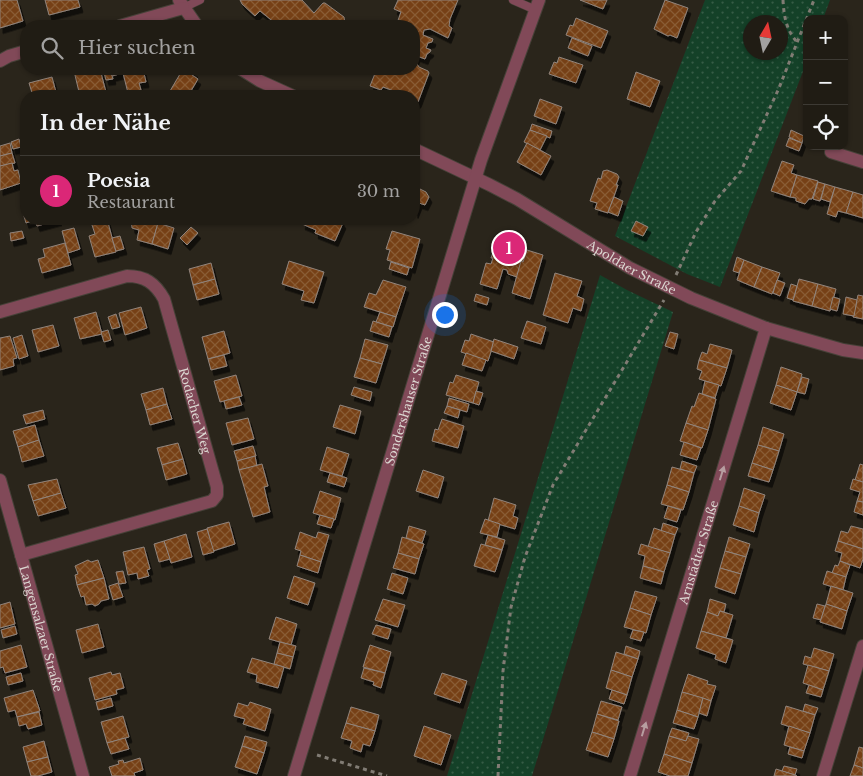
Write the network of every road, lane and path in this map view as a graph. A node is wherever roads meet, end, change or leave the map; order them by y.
1 (200, 0) edge
2 (513, 0) edge
3 (783, 0) edge
4 (814, 0) edge
5 (181, 4) edge
6 (538, 5) edge
7 (137, 20) edge
8 (193, 20) edge
9 (797, 42) junction
10 (20, 53) edge
11 (0, 61) edge
12 (250, 75) edge
13 (280, 90) edge
14 (420, 152) edge
15 (831, 152) dead end
16 (863, 162) edge
17 (476, 178) junction
18 (678, 269) dead end
19 (660, 306) dead end
20 (0, 312) edge
21 (766, 328) junction
22 (863, 353) edge
23 (0, 480) edge
24 (21, 555) junction
25 (863, 646) edge
26 (317, 754) dead end
27 (83, 776) edge
28 (294, 776) edge
29 (387, 776) edge
30 (498, 776) edge
31 (630, 776) edge
32 (823, 776) edge

1 - 5 lane
2 - 6 lane
3 - 9 path
4 - 9 path
5 - 7 street
5 - 8 street
6 - 17 street, Sondershauser Straße
9 - 18 path
10 - 11 street
12 - 13 street
14 - 17 street, Apoldaer Straße
15 - 16 street
17 - 21 street, Apoldaer Straße
17 - 28 street, Sondershauser Straße
19 - 30 path
20 - 24 street, Rodacher Weg
21 - 22 street, Apoldaer Straße
31 -> 21 street, Arnstädter Straße
23 - 24 street, Langensalzaer Straße
24 - 27 street, Langensalzaer Straße
25 - 32 street
26 - 29 path

